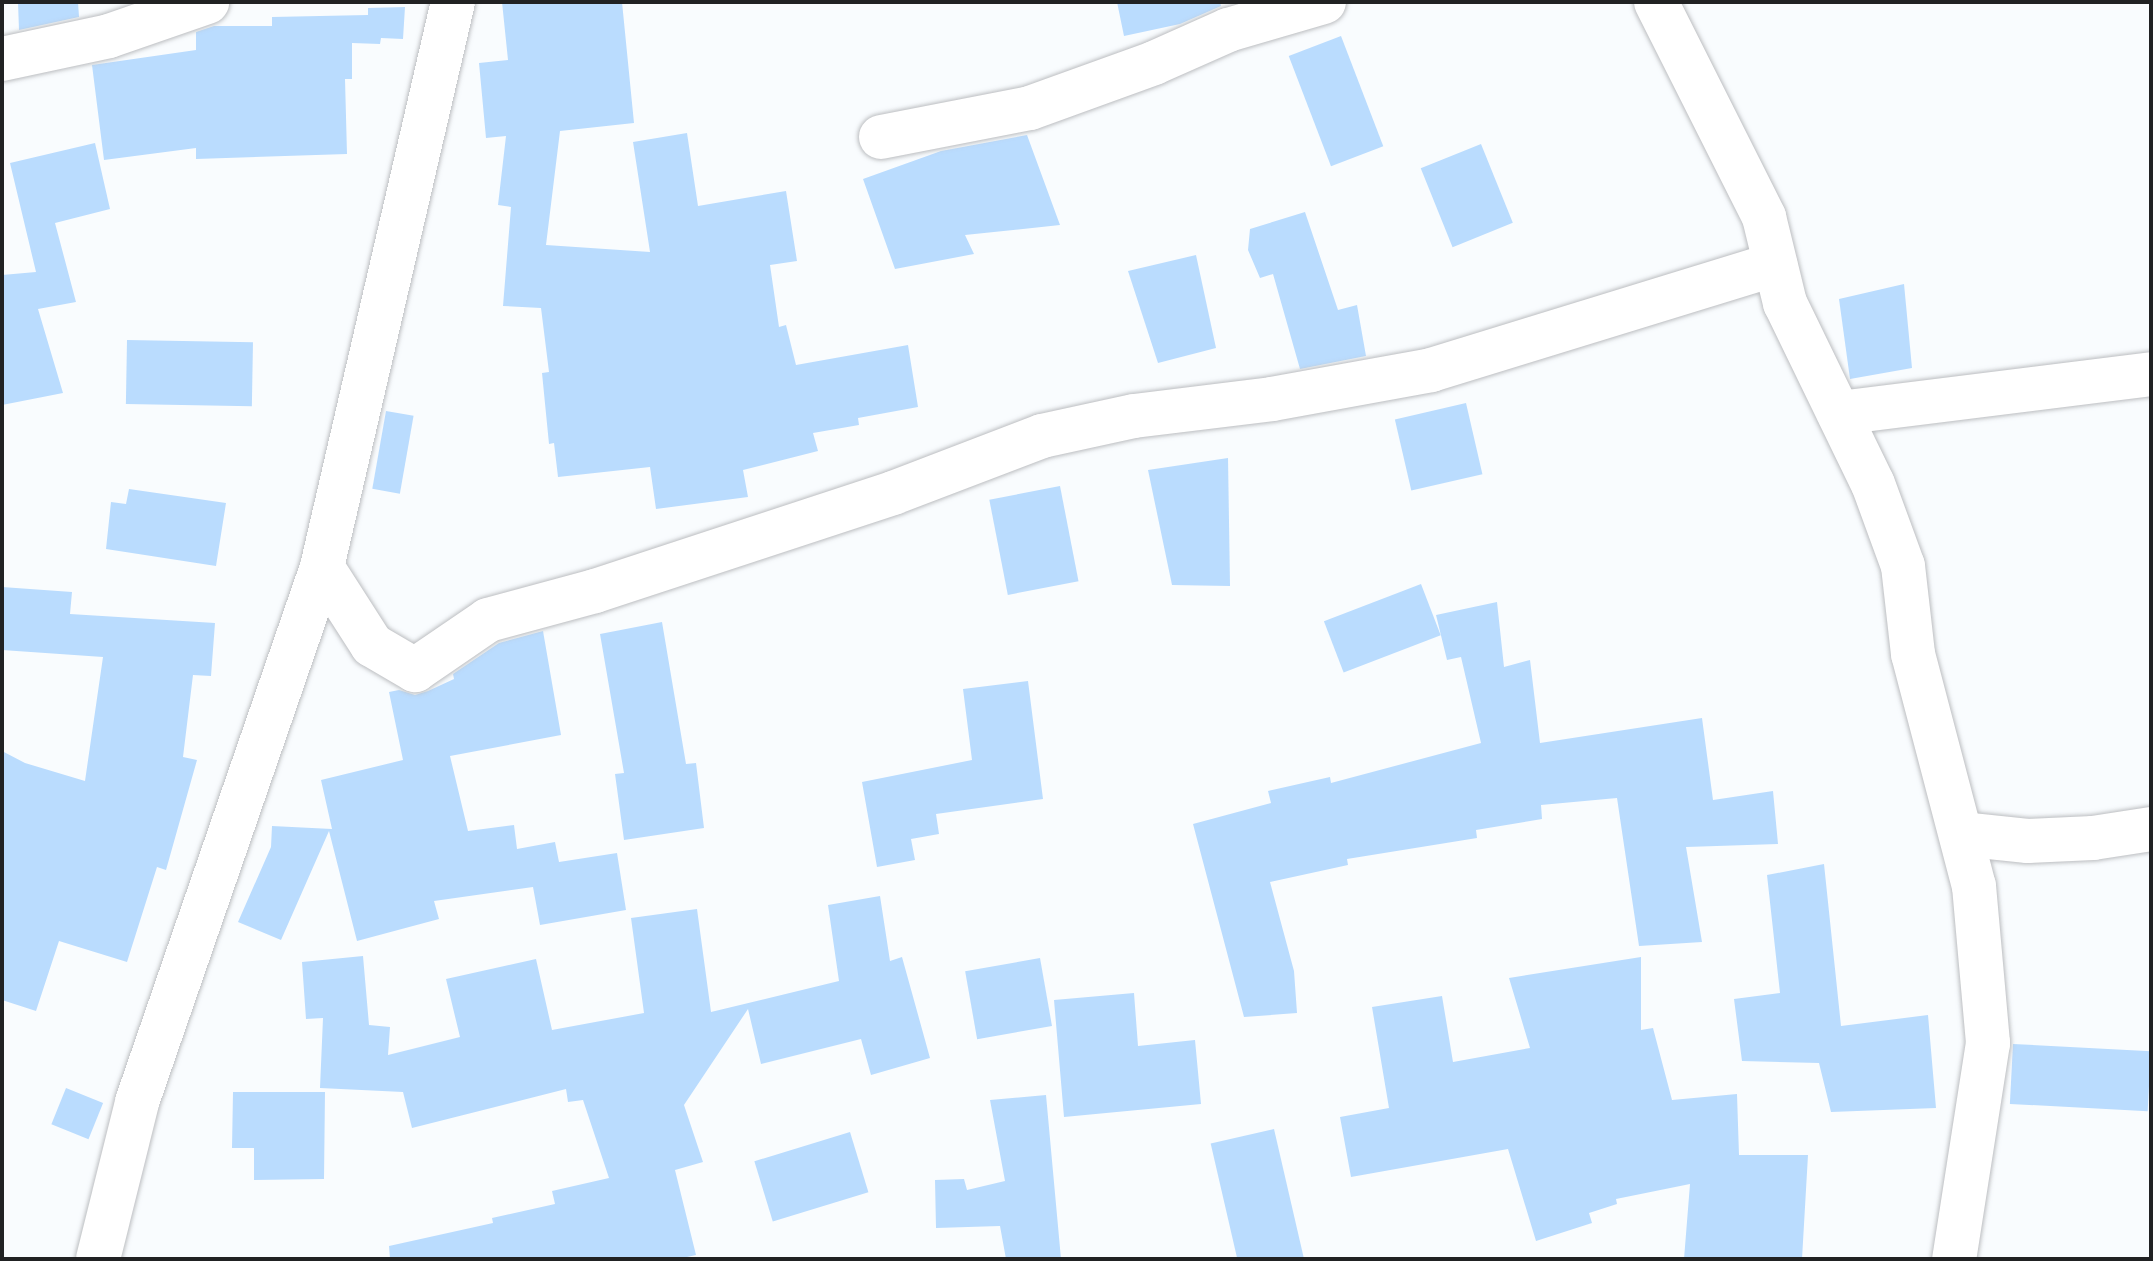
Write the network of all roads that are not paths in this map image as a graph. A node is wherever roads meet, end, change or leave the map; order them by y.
1 (207, 2) edge
2 (453, 2) edge
3 (1324, 2) edge
4 (1656, 2) edge
5 (2, 59) edge
6 (881, 137) dead end
7 (1775, 264) junction
8 (2151, 374) edge
9 (1839, 413) junction
10 (322, 567) junction
11 (2151, 829) edge
12 (1961, 834) junction
13 (98, 1259) edge
14 (1954, 1259) edge

1 - 5 street
2 - 10 street
3 - 6 street
4 - 7 street
7 - 9 street
7 - 10 street
8 - 9 street
9 - 12 street
10 - 13 street
11 - 12 street
12 - 14 street

